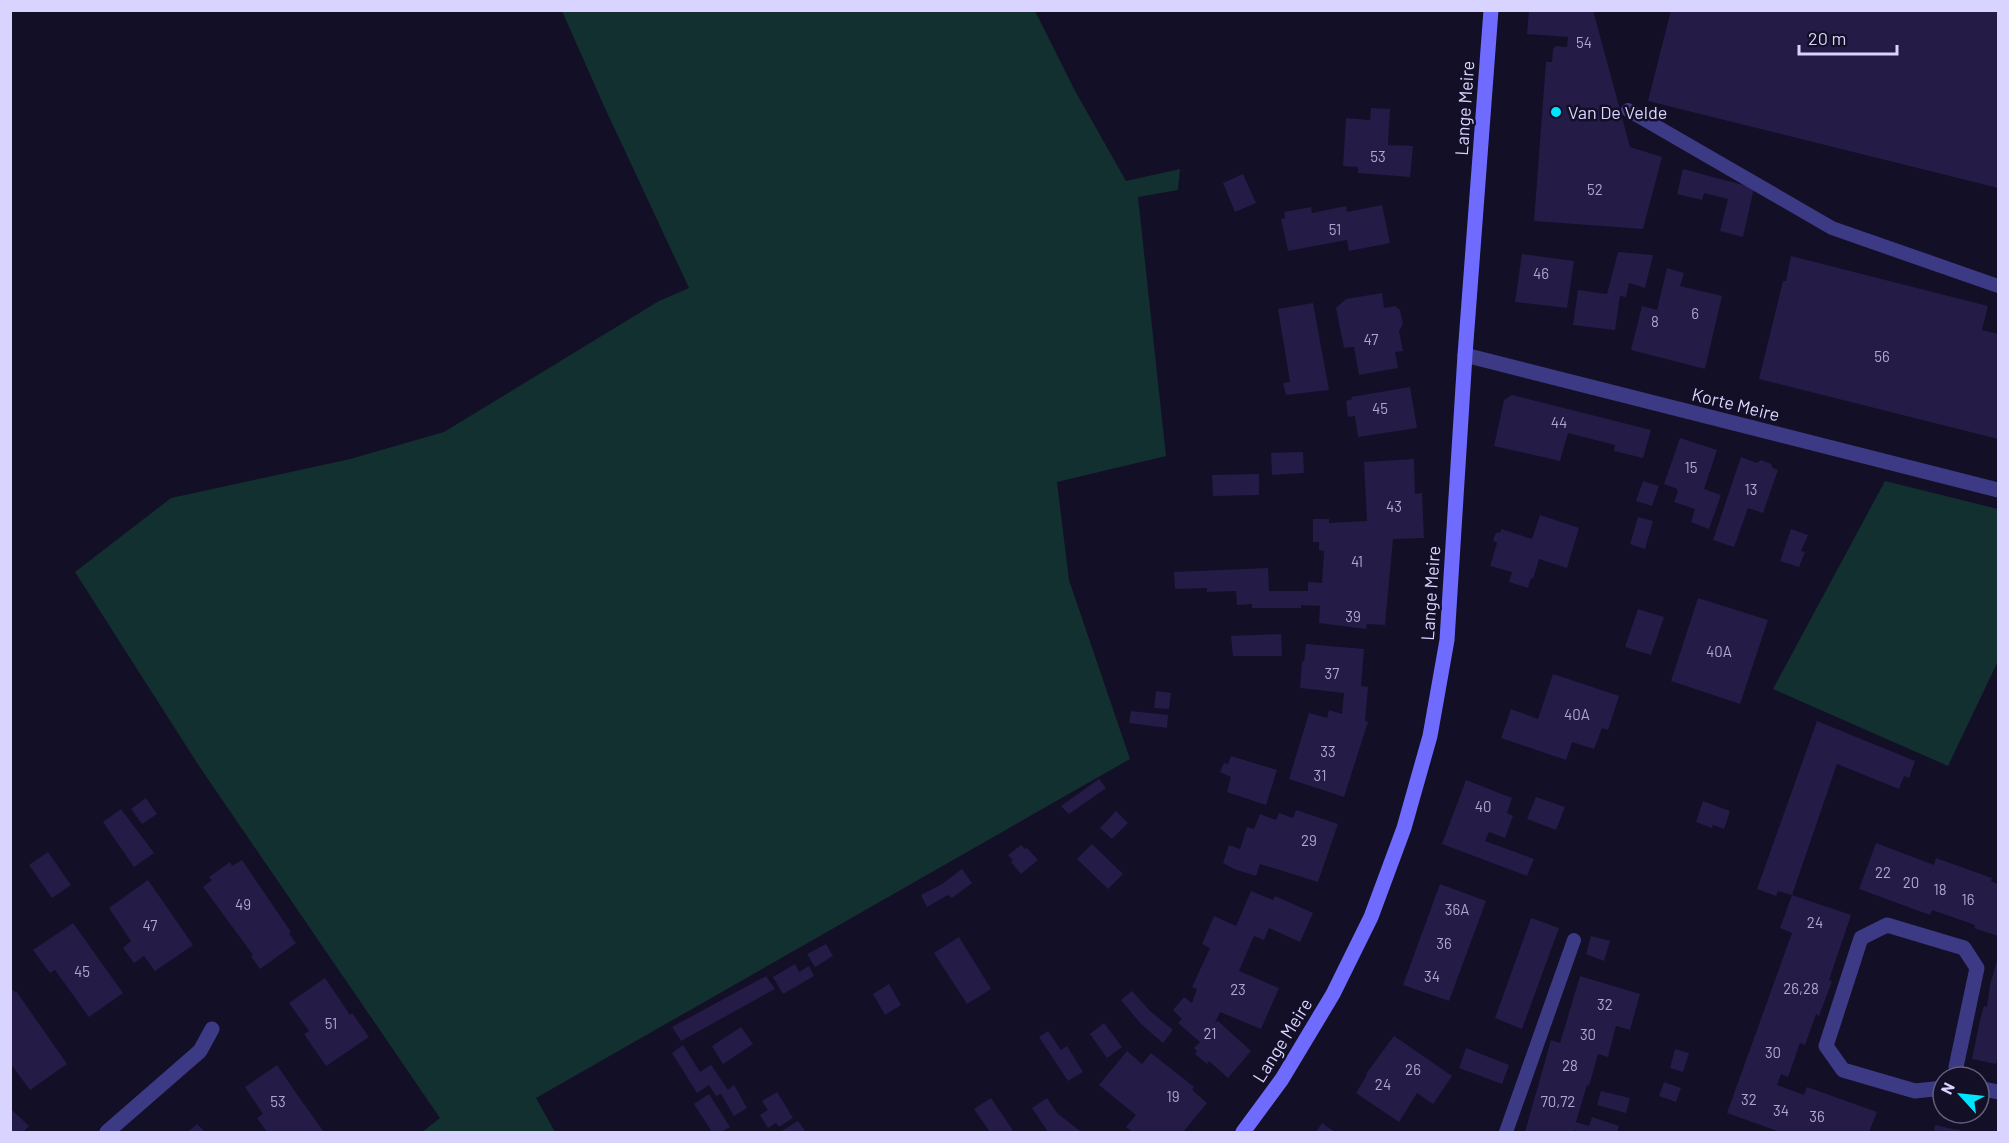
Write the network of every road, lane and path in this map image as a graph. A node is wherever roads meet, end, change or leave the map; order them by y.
1 (1491, 10) edge
2 (1628, 110) dead end
3 (1998, 286) edge
4 (1465, 355) junction
5 (1998, 490) edge
6 (1574, 940) dead end
7 (212, 1029) dead end
8 (1956, 1065) edge
9 (1931, 1089) edge
10 (107, 1132) edge
11 (1243, 1132) edge
12 (1506, 1132) edge

1 - 4 street, Lange Meire
2 - 3 lane
4 - 5 street, Korte Meire
4 - 11 street, Lange Meire
6 - 12 lane
7 - 10 street
8 - 9 street

